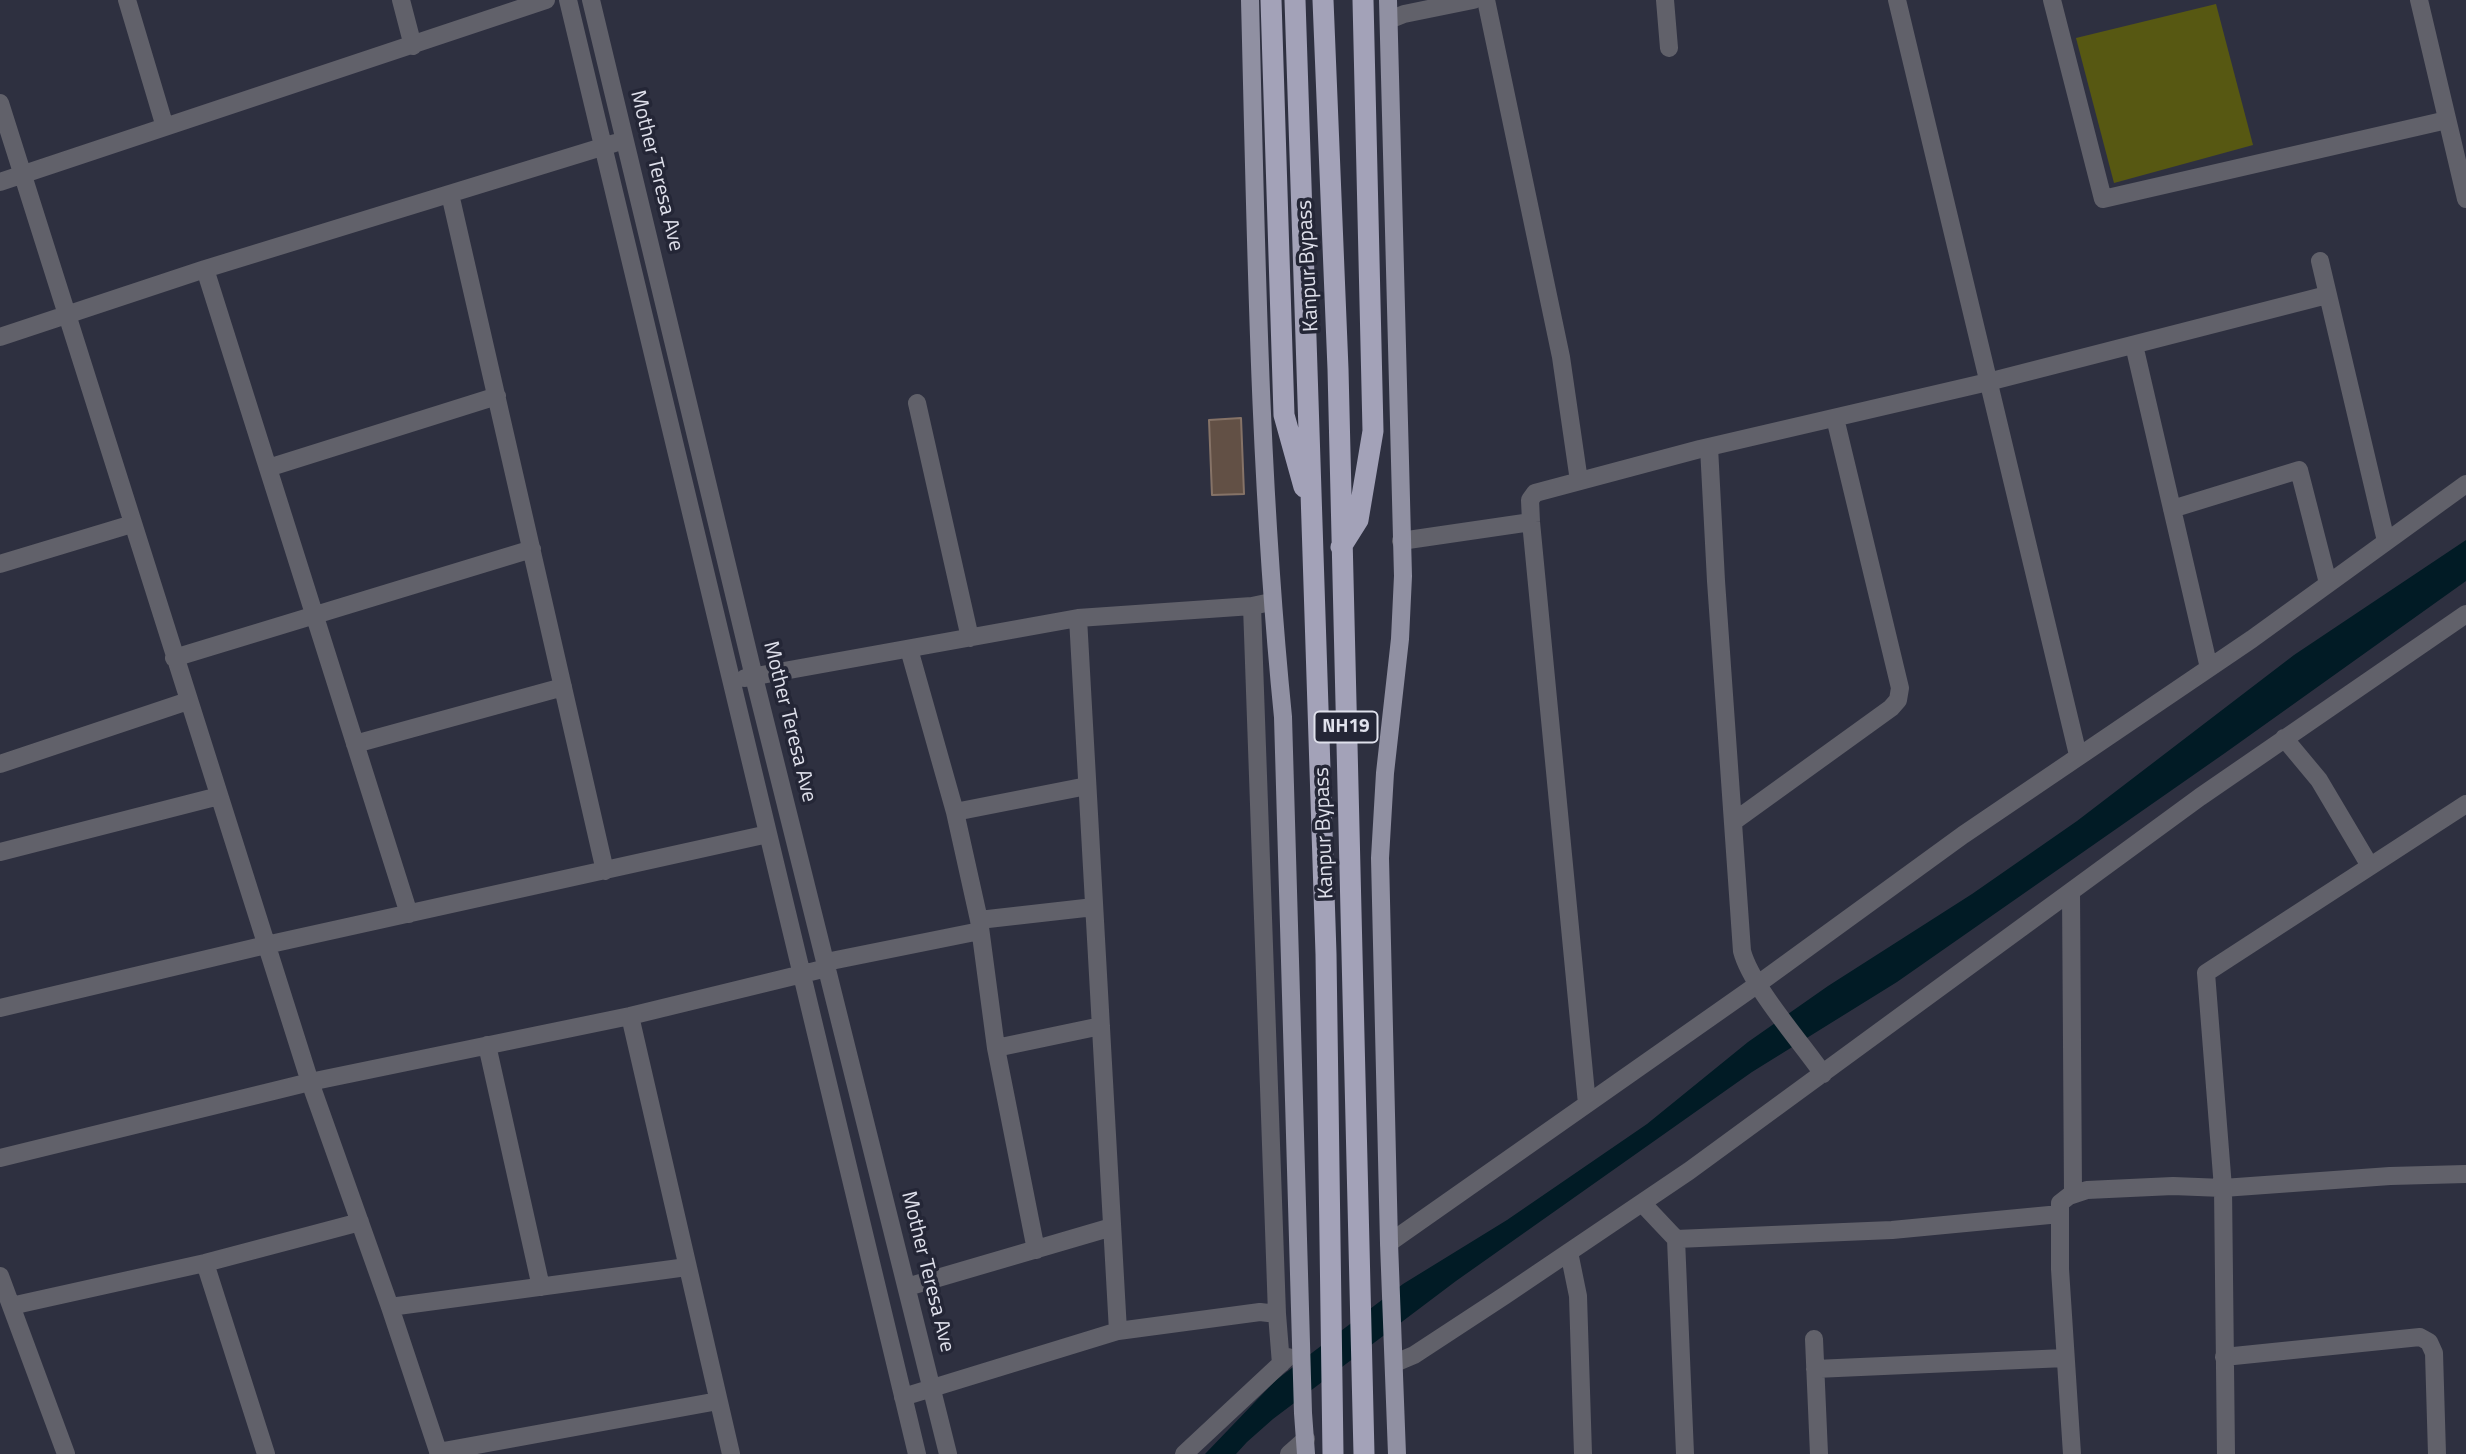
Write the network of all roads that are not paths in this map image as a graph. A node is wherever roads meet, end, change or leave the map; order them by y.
1 (127, 0) edge
2 (401, 0) edge
3 (546, 0) edge
4 (568, 0) edge
5 (591, 0) edge
6 (1250, 0) edge
7 (1271, 0) edge
8 (1295, 0) edge
9 (1323, 0) edge
10 (1363, 0) edge
11 (1388, 0) edge
12 (1473, 0) edge
13 (1486, 0) edge
14 (1665, 0) edge
15 (1897, 0) edge
16 (2052, 0) edge
17 (2419, 0) edge
18 (1389, 20) junction
19 (413, 46) junction
20 (1669, 48) dead end
21 (0, 103) edge
22 (2448, 120) junction
23 (165, 127) junction
24 (625, 141) junction
25 (603, 147) junction
26 (22, 174) junction
27 (0, 182) edge
28 (450, 194) junction
29 (2466, 199) edge
30 (2320, 261) dead end
31 (205, 269) junction
32 (2327, 295) junction
33 (69, 316) junction
34 (0, 337) edge
35 (2134, 345) junction
36 (1988, 382) junction
37 (496, 396) junction
38 (917, 403) dead end
39 (1835, 418) junction
40 (1709, 447) junction
41 (268, 468) junction
42 (1579, 481) junction
43 (2466, 484) edge
44 (2172, 509) junction
45 (1313, 519) junction
46 (1531, 522) junction
47 (132, 524) junction
48 (1401, 541) junction
49 (2386, 541) junction
50 (1341, 547) junction
51 (532, 549) junction
52 (0, 564) edge
53 (2328, 583) junction
54 (1271, 602) junction
55 (1251, 606) junction
56 (2466, 614) edge
57 (314, 615) junction
58 (1078, 618) junction
59 (970, 638) junction
60 (909, 649) junction
61 (174, 658) junction
62 (2209, 668) junction
63 (754, 677) junction
64 (731, 681) junction
65 (563, 687) junction
66 (188, 701) junction
67 (2284, 738) junction
68 (355, 744) junction
69 (2078, 755) junction
70 (0, 764) edge
71 (1087, 786) junction
72 (219, 796) junction
73 (2466, 804) edge
74 (955, 811) junction
75 (1733, 822) junction
76 (768, 834) junction
77 (0, 852) edge
78 (2370, 866) junction
79 (606, 871) junction
80 (2071, 892) junction
81 (1094, 907) junction
82 (408, 914) junction
83 (980, 925) junction
84 (267, 945) junction
85 (827, 965) junction
86 (802, 975) junction
87 (1758, 984) junction
88 (0, 1007) edge
89 (630, 1016) junction
90 (1101, 1026) junction
91 (487, 1045) junction
92 (996, 1048) junction
93 (1823, 1074) junction
94 (310, 1082) junction
95 (1587, 1104) junction
96 (0, 1158) edge
97 (2466, 1174) edge
98 (2223, 1188) junction
99 (2073, 1194) junction
100 (1642, 1203) junction
101 (2060, 1214) junction
102 (360, 1222) junction
103 (1112, 1227) junction
104 (1676, 1239) junction
105 (1389, 1243) junction
106 (1036, 1250) junction
107 (1569, 1252) junction
108 (205, 1263) junction
109 (687, 1267) junction
110 (0, 1276) edge
111 (541, 1287) junction
112 (907, 1287) junction
113 (11, 1306) junction
114 (390, 1307) junction
115 (1276, 1314) junction
116 (1118, 1331) junction
117 (1814, 1339) dead end
118 (1301, 1350) junction
119 (1395, 1355) junction
120 (2224, 1357) junction
121 (2066, 1358) junction
122 (1281, 1364) junction
123 (1815, 1369) junction
124 (932, 1388) junction
125 (903, 1397) junction
126 (718, 1401) junction
127 (1306, 1447) edge
128 (438, 1453) edge
129 (66, 1454) edge
130 (266, 1454) edge
131 (730, 1454) edge
132 (917, 1454) edge
133 (948, 1454) edge
134 (1184, 1454) edge
135 (1289, 1454) edge
136 (1333, 1454) edge
137 (1364, 1454) edge
138 (1397, 1454) edge
139 (1583, 1454) edge
140 (1685, 1454) edge
141 (1819, 1454) edge
142 (2072, 1454) edge
143 (2226, 1454) edge
144 (2437, 1454) edge

1 - 23 street
2 - 19 street
3 - 19 street
4 - 25 street
5 - 24 street, Mother Teresa Ave
6 - 54 main road
7 - 45 highway
8 - 45 highway, Kanpur Bypass / NH19
9 - 50 highway, Kanpur Bypass / NH19
10 - 50 highway
11 - 18 main road
12 - 18 street
13 - 42 street
14 - 20 street
15 - 36 street
16 - 22 street
17 - 22 street
18 - 48 main road
19 - 23 street
21 - 26 street
22 - 29 street
23 - 26 street
24 - 25 street
24 - 63 street, Mother Teresa Ave
25 - 28 street
25 - 64 street
26 - 27 street
26 - 33 street
28 - 31 street
28 - 37 street
30 - 32 street
31 - 33 street
31 - 41 street
32 - 35 street
32 - 49 street
33 - 34 street
33 - 47 street
35 - 36 street
35 - 44 street
36 - 39 street
36 - 69 street
37 - 41 street
37 - 51 street
38 - 59 street
39 - 40 street
39 - 75 street
40 - 42 street
40 - 75 street
41 - 57 street
42 - 46 street
43 - 49 street
44 - 53 street
44 - 62 street
45 - 136 highway, Kanpur Bypass / NH19
46 - 48 street
46 - 95 street
47 - 52 street
47 - 61 street
48 - 105 main road
49 - 53 street
50 - 137 highway, Kanpur Bypass / NH19
51 - 57 street
51 - 65 street
53 - 62 street
54 - 55 street
54 - 118 main road
55 - 58 street
55 - 115 street
56 - 67 street
57 - 61 street
57 - 68 street
58 - 59 street
58 - 71 street
59 - 60 street
60 - 63 street
60 - 74 street
61 - 66 street
62 - 69 street
63 - 64 street
63 - 85 street, Mother Teresa Ave
64 - 76 street
65 - 68 street
65 - 79 street
66 - 70 street
66 - 72 street
67 - 78 street
67 - 80 street
68 - 82 street
69 - 87 street
71 - 74 street
71 - 81 street
72 - 77 street
72 - 84 street
73 - 78 street
74 - 83 street
75 - 87 street
76 - 79 street
76 - 86 street
78 - 98 street
79 - 82 street
80 - 93 street
80 - 99 street
81 - 83 street
81 - 90 street
82 - 84 street
83 - 85 street
83 - 92 street
84 - 88 street
84 - 94 street
85 - 86 street
85 - 112 street, Mother Teresa Ave
86 - 89 street
86 - 125 street
87 - 93 street
87 - 95 street
89 - 91 street
89 - 109 street
90 - 92 street
90 - 103 street
91 - 94 street
91 - 111 street
92 - 106 street
93 - 100 street
94 - 96 street
94 - 102 street
95 - 105 street
97 - 98 street
98 - 99 street
98 - 120 street
99 - 101 street
100 - 104 street
100 - 107 street
101 - 104 street
101 - 121 street
102 - 108 street
102 - 114 street
103 - 106 street
103 - 116 street
104 - 140 street
105 - 119 main road
106 - 112 street
107 - 119 street
107 - 139 street
108 - 113 street
108 - 130 street
109 - 111 street
109 - 126 street
110 - 113 street
111 - 114 street
112 - 124 street, Mother Teresa Ave
113 - 129 street
114 - 128 street
115 - 116 street
115 - 122 street
116 - 124 street
117 - 123 street
118 - 122 street
118 - 127 main road
119 - 138 main road
120 - 143 street
120 - 144 street
121 - 123 street
121 - 142 street
122 - 134 street
123 - 141 street
124 - 125 street
124 - 133 street, Mother Teresa Ave
125 - 132 street
126 - 128 street
126 - 131 street
127 - 135 street

